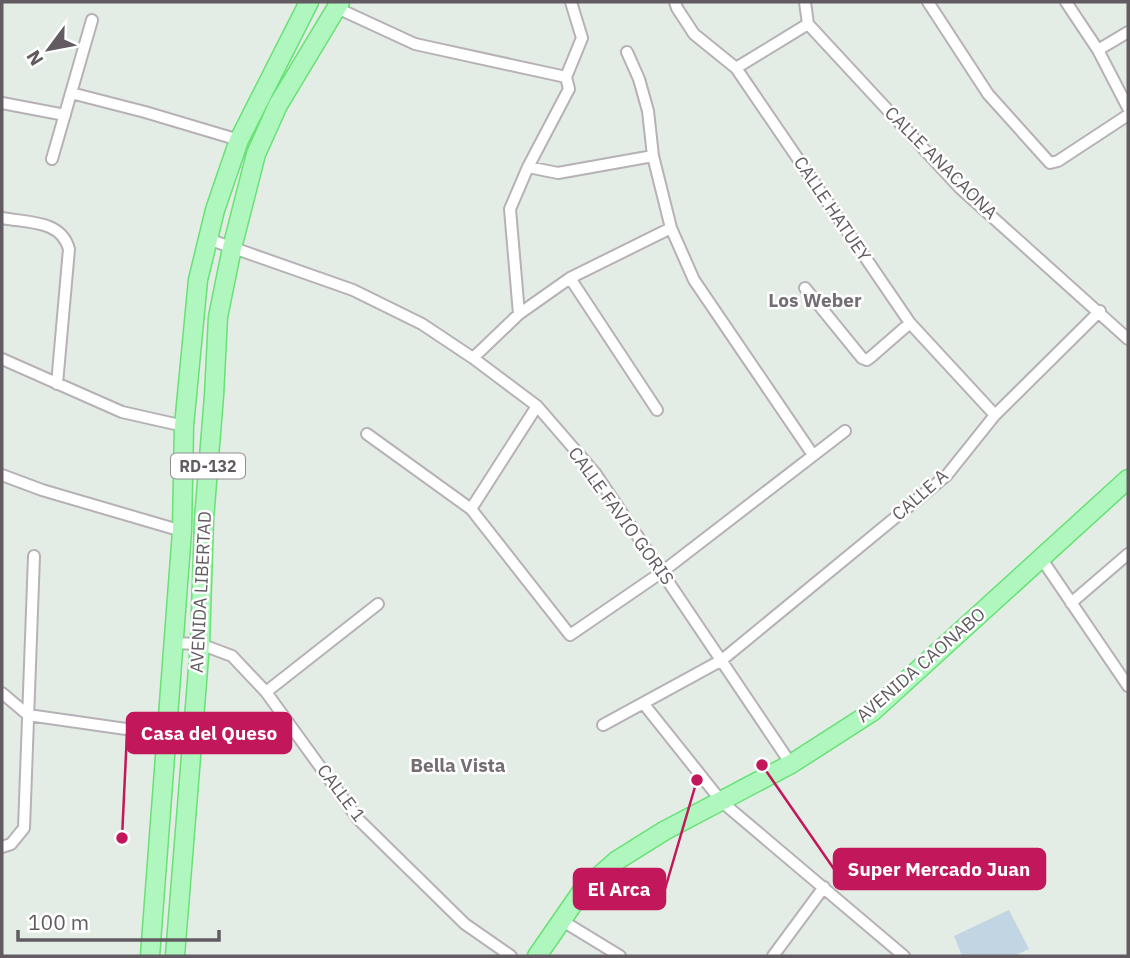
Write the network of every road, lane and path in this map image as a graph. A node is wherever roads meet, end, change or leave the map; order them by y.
1 (309, 2) edge
2 (571, 2) edge
3 (675, 2) edge
4 (805, 2) edge
5 (928, 2) edge
6 (1066, 2) edge
7 (339, 5) edge
8 (92, 20) dead end
9 (808, 24) junction
10 (1128, 33) edge
11 (1098, 50) junction
12 (627, 52) dead end
13 (736, 68) junction
14 (566, 80) junction
15 (71, 93) junction
16 (2, 103) edge
17 (1128, 108) edge
18 (65, 115) junction
19 (1128, 115) edge
20 (239, 140) junction
21 (653, 156) junction
22 (52, 159) dead end
23 (528, 167) junction
24 (2, 218) edge
25 (671, 228) junction
26 (208, 239) junction
27 (232, 248) junction
28 (570, 278) junction
29 (805, 288) dead end
30 (1100, 311) junction
31 (519, 313) junction
32 (910, 323) junction
33 (1128, 339) edge
34 (473, 358) junction
35 (2, 359) edge
36 (57, 384) junction
37 (537, 406) junction
38 (656, 410) dead end
39 (995, 415) junction
40 (184, 426) junction
41 (845, 431) dead end
42 (367, 434) dead end
43 (813, 455) junction
44 (2, 475) edge
45 (1128, 479) edge
46 (471, 509) junction
47 (181, 531) junction
48 (1128, 554) edge
49 (34, 556) dead end
50 (1041, 558) junction
51 (662, 572) junction
52 (1071, 603) junction
53 (378, 604) dead end
54 (173, 643) junction
55 (200, 644) junction
56 (722, 660) junction
57 (1126, 677) edge
58 (266, 692) junction
59 (2, 693) edge
60 (643, 703) junction
61 (28, 715) junction
62 (603, 725) dead end
63 (168, 736) junction
64 (791, 764) junction
65 (722, 802) junction
66 (2, 847) edge
67 (824, 887) junction
68 (561, 920) junction
69 (150, 956) edge
70 (175, 956) edge
71 (511, 956) edge
72 (537, 956) edge
73 (620, 956) edge
74 (773, 956) edge
75 (904, 956) edge

1 - 20 main road, AVENIDA LIBERTAD / RD-132
2 - 14 street
3 - 13 street, CALLE HATUEY
4 - 9 street
5 - 19 street
6 - 11 street
7 - 14 street
7 - 27 main road, AVENIDA LIBERTAD / RD-132
8 - 15 street
9 - 13 street
9 - 30 street, CALLE ANACAONA
10 - 11 street
11 - 17 street
12 - 21 street
13 - 32 street, CALLE HATUEY
14 - 23 street
15 - 18 street
15 - 20 street
16 - 18 street
18 - 22 street
20 - 26 main road, AVENIDA LIBERTAD / RD-132
21 - 23 street
21 - 25 street
23 - 31 street
24 - 36 street
25 - 28 street
25 - 43 street
26 - 27 street, CALLE FAVIO GORIS
26 - 40 main road, AVENIDA LIBERTAD / RD-132
27 - 34 street, CALLE FAVIO GORIS
27 - 55 main road, AVENIDA LIBERTAD / RD-132
28 - 31 street
28 - 38 street
29 - 32 street
30 - 33 street, CALLE ANACAONA
30 - 39 street, CALLE A
31 - 34 street
32 - 39 street, CALLE HATUEY
34 - 37 street, CALLE FAVIO GORIS
35 - 36 street
36 - 40 street
37 - 46 street
37 - 51 street, CALLE FAVIO GORIS
39 - 56 street, CALLE A
40 - 47 main road, AVENIDA LIBERTAD / RD-132
41 - 43 street
42 - 46 street
43 - 51 street
44 - 47 street
45 - 50 main road, AVENIDA CAONABO
46 - 51 street
47 - 54 main road, AVENIDA LIBERTAD / RD-132
48 - 52 street
49 - 61 street
50 - 52 street
50 - 64 main road, AVENIDA CAONABO
51 - 56 street, CALLE FAVIO GORIS
52 - 57 street
53 - 58 street
54 - 55 street, CALLE 1
54 - 63 main road, AVENIDA LIBERTAD / RD-132
55 - 58 street, CALLE 1
55 - 70 main road, AVENIDA LIBERTAD / RD-132
56 - 60 street, CALLE A
56 - 64 street, CALLE FAVIO GORIS
58 - 71 street, CALLE 1
59 - 61 street
60 - 62 street, CALLE A
60 - 65 street
61 - 63 street
61 - 66 street
63 - 69 main road, AVENIDA LIBERTAD / RD-132
64 - 65 main road, AVENIDA CAONABO
65 - 67 street
65 - 68 main road, AVENIDA CAONABO
67 - 74 street
67 - 75 street
68 - 72 main road, AVENIDA CAONABO
68 - 73 street

